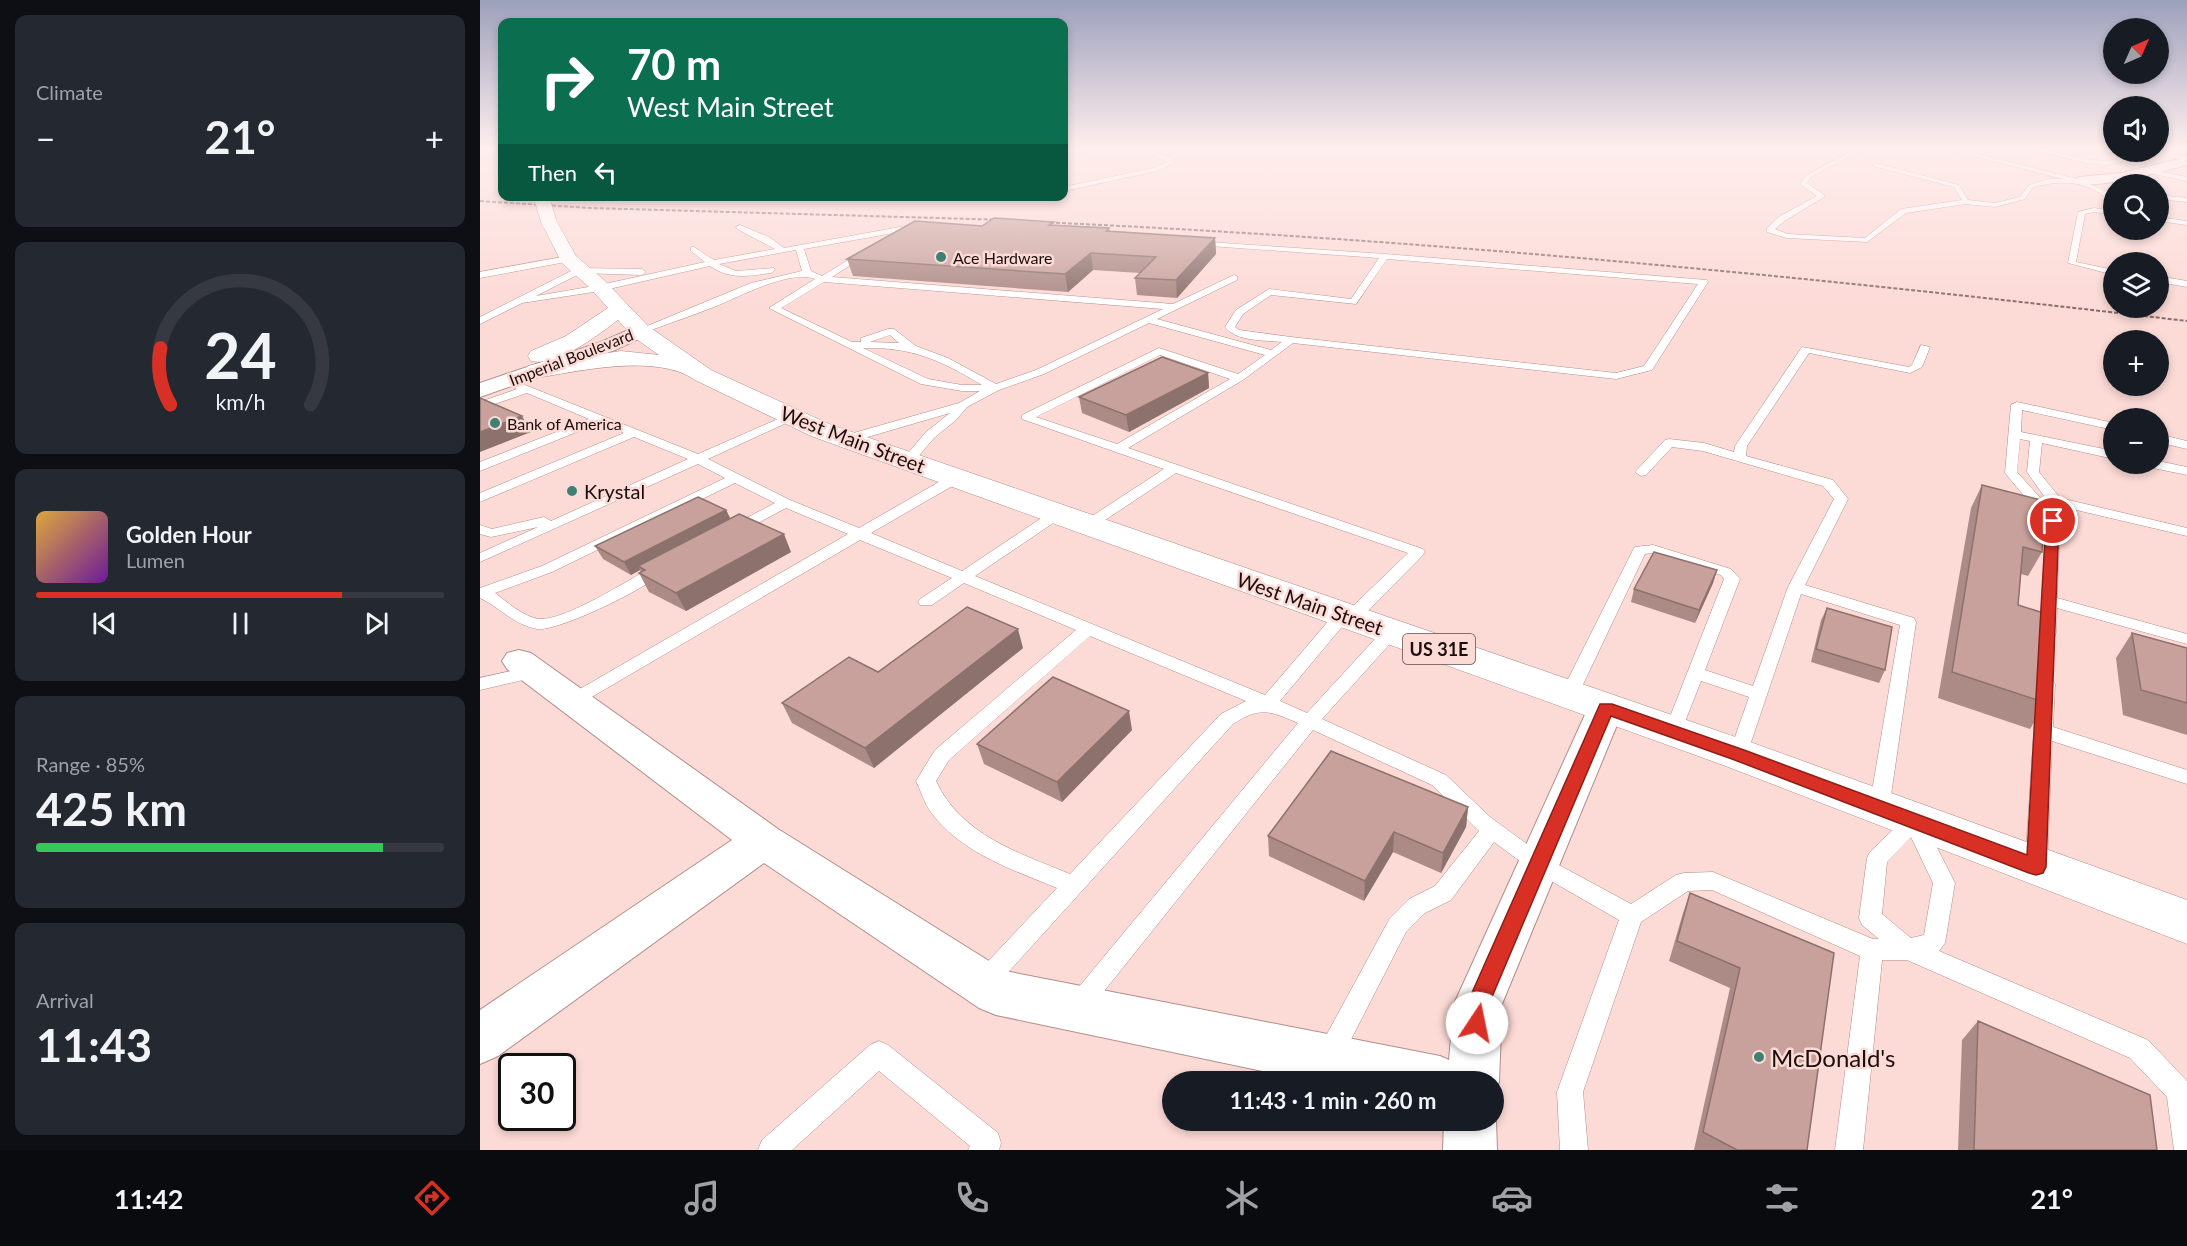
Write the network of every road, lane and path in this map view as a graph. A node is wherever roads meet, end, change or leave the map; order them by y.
1 (1816, 200) edge
2 (2016, 200) edge
3 (543, 201) edge
4 (1966, 202) joint
5 (2103, 211) edge
6 (2169, 214) edge
7 (2187, 215) edge
8 (2169, 217) edge
9 (2187, 223) edge
10 (740, 227) dead end
11 (911, 227) junction
12 (934, 227) edge
13 (1189, 242) edge
14 (882, 244) edge
15 (799, 247) junction
16 (694, 249) dead end
17 (783, 250) junction
18 (872, 250) edge
19 (1385, 256) junction
20 (711, 263) junction
21 (574, 265) junction
22 (2103, 270) edge
23 (669, 271) junction
24 (807, 273) junction
25 (480, 275) edge
26 (1234, 278) dead end
27 (822, 279) junction
28 (776, 280) junction
29 (2169, 281) edge
30 (2187, 284) edge
31 (600, 288) junction
32 (523, 301) junction
33 (1176, 307) junction
34 (620, 309) junction
35 (496, 312) junction
36 (480, 313) edge
37 (1149, 320) junction
38 (480, 321) edge
39 (640, 331) junction
40 (1292, 339) junction
41 (850, 345) junction
42 (1925, 347) dead end
43 (912, 348) junction
44 (1273, 354) junction
45 (684, 364) junction
46 (534, 372) junction
47 (480, 374) edge
48 (1239, 378) junction
49 (995, 388) junction
50 (480, 390) edge
51 (963, 405) junction
52 (480, 406) edge
53 (791, 417) junction
54 (598, 419) junction
55 (2103, 425) edge
56 (633, 433) junction
57 (2015, 434) junction
58 (2036, 438) junction
59 (846, 439) junction
60 (2169, 441) edge
61 (2187, 445) edge
62 (1117, 449) junction
63 (2103, 453) edge
64 (695, 458) junction
65 (1739, 458) junction
66 (908, 461) junction
67 (480, 467) edge
68 (2169, 467) edge
69 (1173, 469) junction
70 (2187, 471) edge
71 (1641, 472) dead end
72 (735, 478) junction
73 (956, 478) junction
74 (480, 498) edge
75 (785, 503) junction
76 (2048, 503) junction
77 (1073, 519) junction
78 (480, 529) edge
79 (2187, 532) edge
80 (861, 534) junction
81 (722, 536) edge
82 (480, 542) edge
83 (499, 549) junction
84 (480, 558) edge
85 (670, 564) edge
86 (963, 577) junction
87 (1796, 587) junction
88 (483, 593) edge
89 (2050, 601) junction
90 (926, 602) dead end
91 (1347, 616) junction
92 (1088, 629) junction
93 (1391, 632) junction
94 (2187, 639) edge
95 (526, 667) joint
96 (1695, 674) junction
97 (480, 684) edge
98 (1758, 694) junction
99 (572, 701) junction
100 (1587, 701) junction
101 (1268, 704) junction
102 (1310, 721) junction
103 (2044, 731) junction
104 (1673, 732) junction
105 (1738, 754) junction
106 (2187, 777) edge
107 (1879, 809) junction
108 (1914, 822) junction
109 (1492, 829) junction
110 (763, 841) junction
111 (1539, 864) junction
112 (2036, 867) junction
113 (1074, 885) junction
114 (1632, 916) junction
115 (2187, 922) edge
116 (1908, 949) junction
117 (1872, 950) junction
118 (983, 983) junction
119 (1077, 1008) junction
120 (480, 1039) edge
121 (1328, 1059) junction
122 (1386, 1071) edge
123 (1474, 1071) edge
124 (1470, 1131) edge
125 (2187, 1149) edge
126 (772, 1150) edge
127 (982, 1150) edge
128 (1470, 1150) edge
129 (1574, 1150) edge
130 (1849, 1150) edge

1 - 4 lane
2 - 4 lane
3 - 21 main road, West Main Street / US 31E, bridge
5 - 22 lane
6 - 7 lane
8 - 9 lane
10 - 17 lane
11 - 12 lane
11 - 14 lane
11 - 15 lane
13 - 19 lane
15 - 17 lane
15 - 24 lane
16 - 20 lane
17 - 20 lane
18 - 27 lane
19 - 40 lane
19 - 40 lane
20 - 23 lane
20 - 28 lane
21 - 23 lane
21 - 25 lane
21 - 31 main road, West Main Street / US 31E
21 - 32 lane
23 - 31 lane
24 - 27 lane
24 - 28 lane
26 - 33 lane
27 - 33 lane
27 - 41 lane
28 - 39 lane
29 - 30 lane
31 - 32 lane
31 - 34 main road, West Main Street / US 31E
32 - 35 lane
33 - 37 lane
34 - 39 main road, West Main Street / US 31E
34 - 46 main road
35 - 36 lane
35 - 38 lane
37 - 44 lane
37 - 49 lane
39 - 45 main road, West Main Street / US 31E
39 - 46 street, Imperial Boulevard
40 - 44 lane
41 - 43 lane
41 - 43 lane
41 - 49 lane
42 - 65 lane
43 - 49 lane
44 - 48 lane
45 - 46 main road
45 - 53 main road, West Main Street / US 31E
46 - 47 street, Imperial Boulevard
46 - 50 street, Imperial Boulevard
46 - 52 lane
46 - 54 lane
48 - 62 lane
48 - 62 lane
49 - 51 lane
51 - 59 lane
51 - 66 lane
53 - 59 main road, West Main Street / US 31E
53 - 64 lane
54 - 56 lane
54 - 67 lane
55 - 57 lane
56 - 64 lane
56 - 74 lane
57 - 58 lane
57 - 76 lane
58 - 63 lane
58 - 76 lane
59 - 66 main road, West Main Street / US 31E
60 - 61 lane
62 - 69 lane
64 - 72 lane
64 - 78 lane
64 - 83 lane
65 - 71 lane
65 - 87 lane
66 - 73 main road, West Main Street / US 31E
68 - 70 lane
69 - 77 lane
69 - 91 lane
72 - 75 lane
72 - 88 lane
73 - 77 main road, West Main Street / US 31E
73 - 80 lane
75 - 80 lane
75 - 81 lane
76 - 79 lane
76 - 89 lane
77 - 86 lane
77 - 91 main road, West Main Street / US 31E
80 - 86 lane
80 - 99 lane
82 - 83 lane
83 - 84 lane
85 - 88 lane
86 - 90 lane
86 - 92 lane
87 - 98 lane
87 - 107 lane
89 - 94 lane
89 - 103 lane
91 - 93 main road, West Main Street / US 31E
91 - 101 lane
92 - 101 lane
92 - 113 lane
93 - 100 main road, West Main Street / US 31E
93 - 102 lane
95 - 97 lane
95 - 99 street
96 - 98 lane
96 - 100 lane
96 - 104 lane
98 - 105 lane
99 - 110 street
100 - 104 main road, West Main Street / US 31E
100 - 111 street
101 - 102 lane
101 - 113 lane
102 - 109 lane
102 - 119 lane
103 - 106 lane
103 - 112 lane
104 - 105 main road, West Main Street / US 31E
105 - 107 main road, West Main Street / US 31E
107 - 108 main road, West Main Street / US 31E
108 - 112 main road, West Main Street / US 31E
108 - 116 lane
108 - 116 lane
109 - 111 lane
109 - 121 lane
110 - 118 street
110 - 120 street
111 - 114 lane
111 - 123 street
112 - 115 main road, West Main Street / US 31E
113 - 118 lane
114 - 117 lane
114 - 129 lane
116 - 117 lane
116 - 125 lane
117 - 130 lane
118 - 119 street
119 - 121 street
121 - 122 street
124 - 128 street
126 - 127 lane

